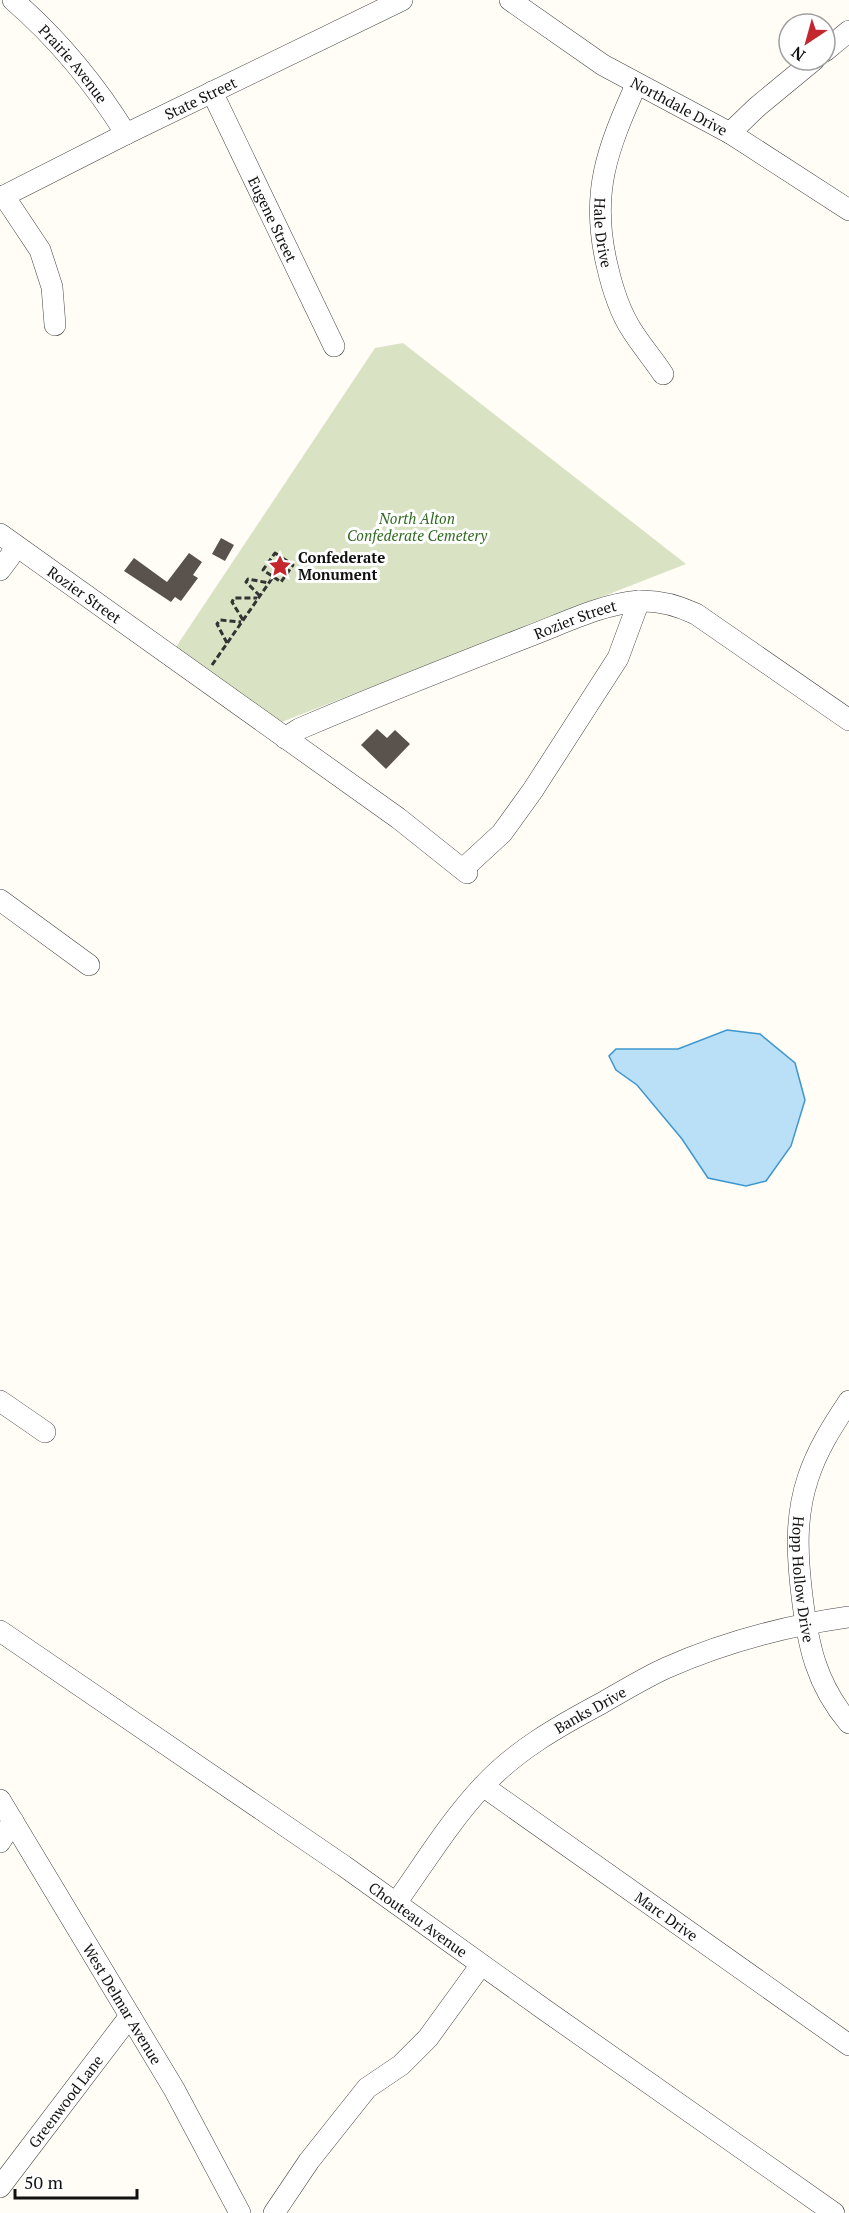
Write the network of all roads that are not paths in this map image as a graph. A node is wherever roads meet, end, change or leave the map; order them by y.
1 (13, 0) edge
2 (402, 0) edge
3 (510, 0) edge
4 (849, 31) edge
5 (837, 41) edge
6 (799, 72) edge
7 (636, 85) junction
8 (212, 92) junction
9 (730, 133) junction
10 (126, 134) junction
11 (2, 197) edge
12 (849, 210) edge
13 (55, 325) dead end
14 (334, 346) dead end
15 (663, 374) dead end
16 (8, 541) edge
17 (0, 570) edge
18 (639, 601) junction
19 (849, 720) edge
20 (285, 738) junction
21 (0, 900) edge
22 (89, 965) dead end
23 (0, 1401) edge
24 (849, 1401) edge
25 (45, 1432) dead end
26 (849, 1617) edge
27 (806, 1623) junction
28 (0, 1631) edge
29 (849, 1723) edge
30 (483, 1786) junction
31 (0, 1800) edge
32 (13, 1821) junction
33 (0, 1842) edge
34 (396, 1903) junction
35 (482, 1965) junction
36 (130, 2016) junction
37 (849, 2045) edge
38 (0, 2187) edge
39 (240, 2213) edge
40 (274, 2213) edge
41 (834, 2213) edge

1 - 10 street, Prairie Avenue
2 - 8 street, State Street
3 - 7 street, Northdale Drive
4 - 5 street
6 - 9 street
7 - 9 street, Northdale Drive
7 - 15 street, Hale Drive
8 - 10 street, State Street
8 - 14 street, Eugene Street
9 - 12 street, Northdale Drive
10 - 11 street, State Street
11 - 13 street
16 - 17 street
16 - 20 street, Rozier Street
18 - 19 street, Rozier Street
18 - 20 street, Rozier Street
18 - 20 street, Rozier Street
21 - 22 street
23 - 25 street
24 - 27 street, Hopp Hollow Drive
26 - 27 street, Banks Drive
27 - 29 street, Hopp Hollow Drive
27 - 30 street, Banks Drive
28 - 34 street, Chouteau Avenue
30 - 34 street, Banks Drive
30 - 37 street, Marc Drive
31 - 32 street, West Delmar Avenue
32 - 33 street
32 - 36 street, West Delmar Avenue
34 - 35 street, Chouteau Avenue
35 - 40 street
35 - 41 street, Chouteau Avenue
36 - 38 street, Greenwood Lane
36 - 39 street, West Delmar Avenue

